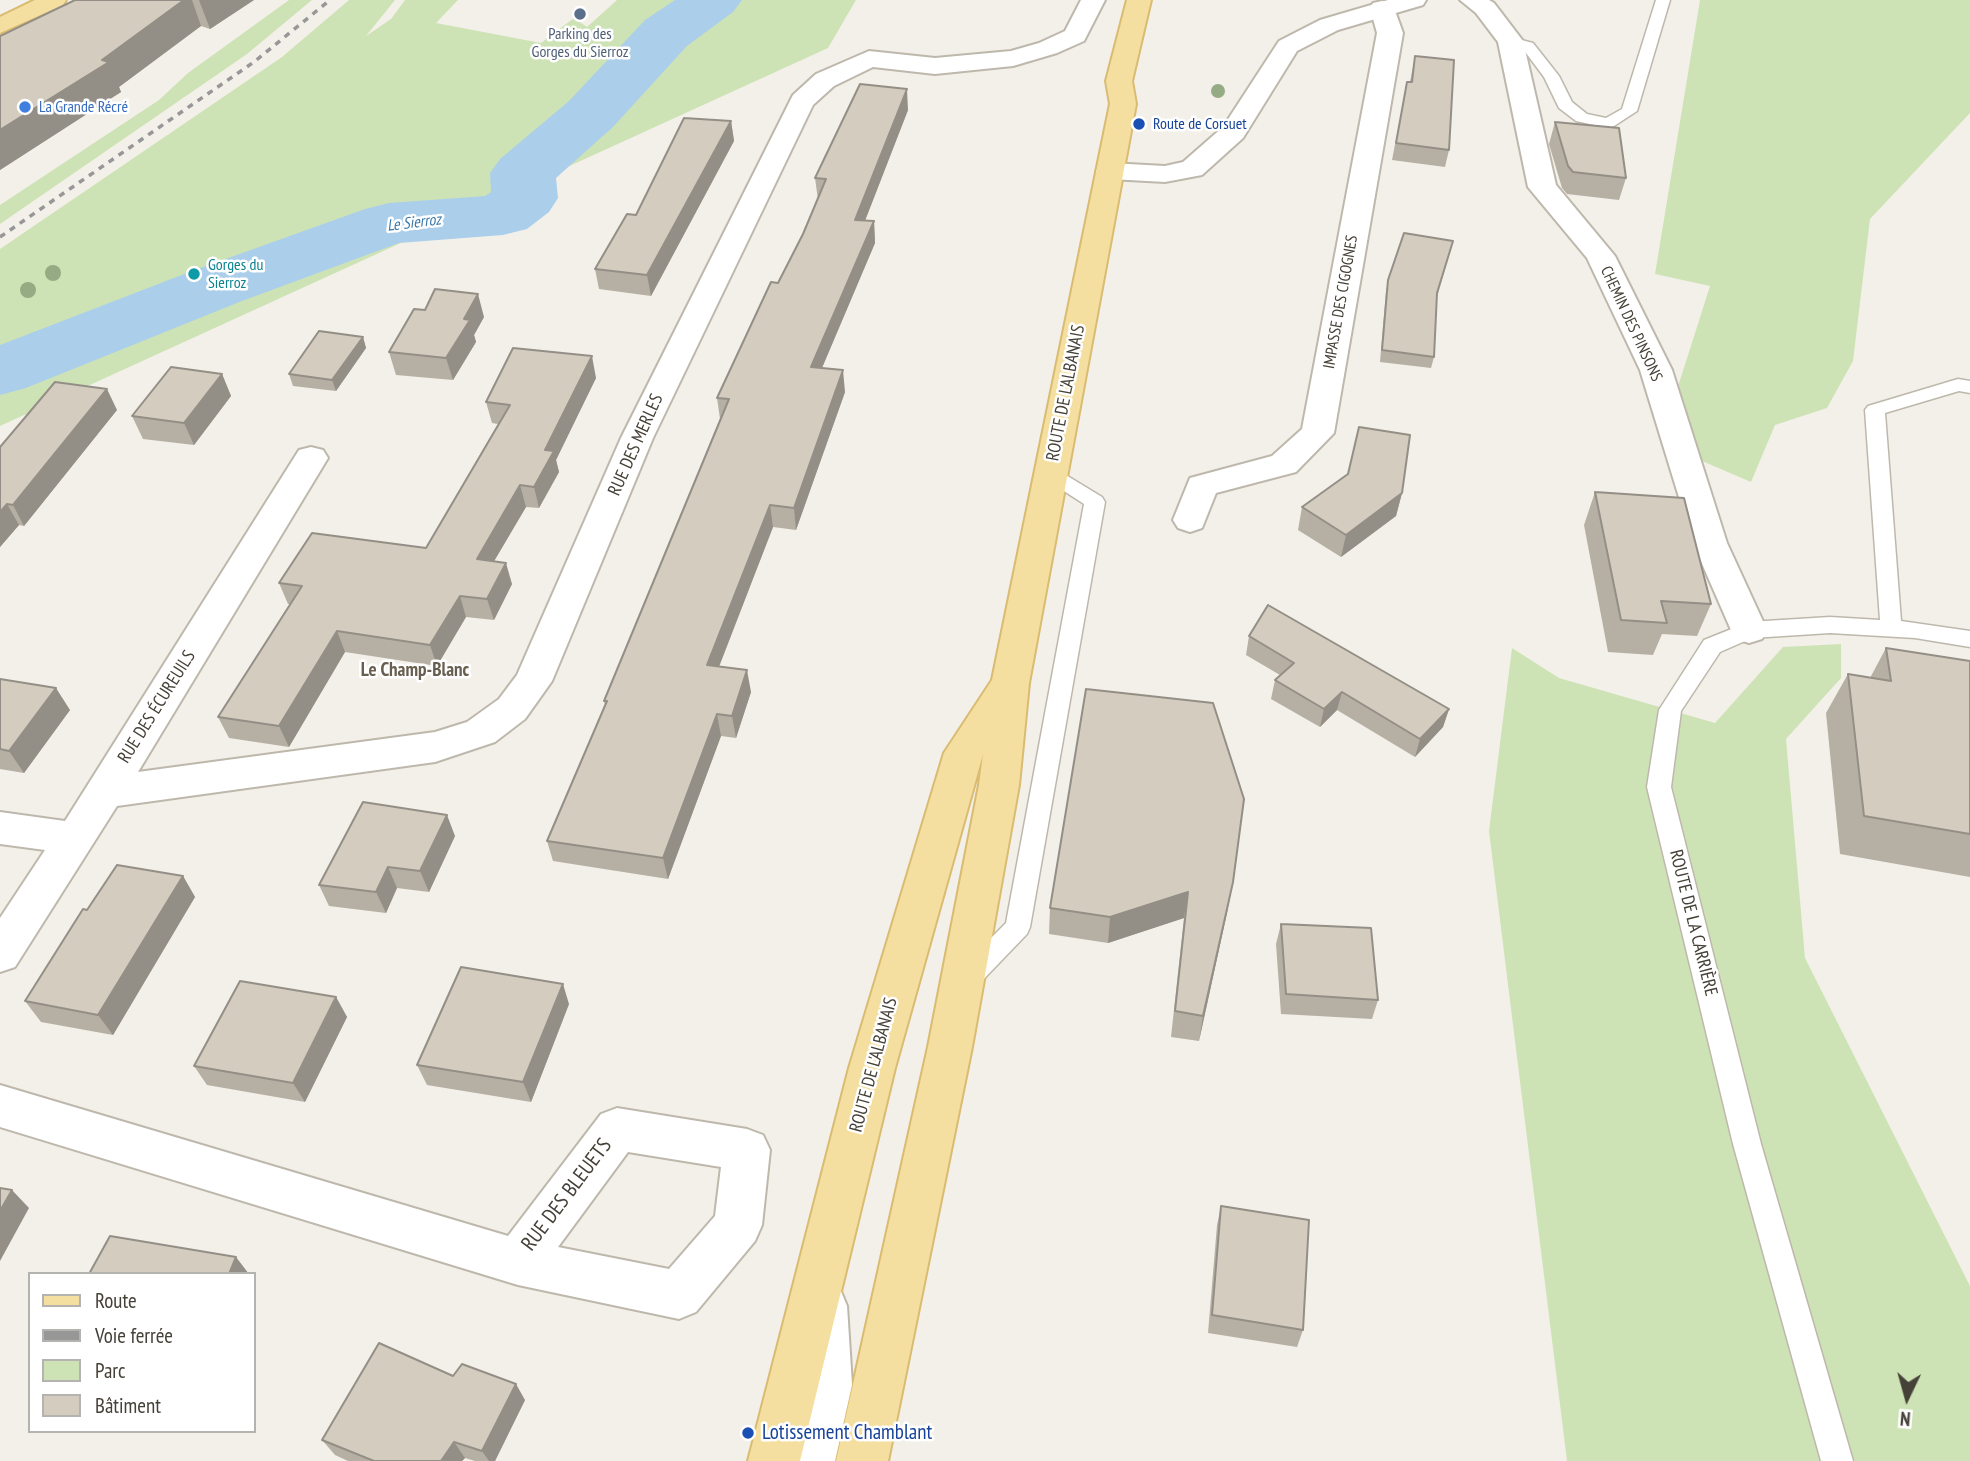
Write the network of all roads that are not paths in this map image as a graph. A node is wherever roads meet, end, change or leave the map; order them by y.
1 (24, 0) edge
2 (54, 0) edge
3 (1093, 0) edge
4 (1139, 0) edge
5 (1414, 0) edge
6 (1472, 0) edge
7 (1663, 0) edge
8 (1382, 8) junction
9 (0, 12) edge
10 (0, 26) edge
11 (1510, 41) junction
12 (1149, 60) dead end
13 (1123, 104) junction
14 (1110, 171) junction
15 (1970, 387) edge
16 (311, 457) dead end
17 (1051, 473) junction
18 (1190, 520) dead end
19 (1891, 629) junction
20 (1749, 631) junction
21 (1970, 639) edge
22 (1010, 682) junction
23 (104, 792) junction
24 (0, 828) edge
25 (75, 838) junction
26 (0, 954) edge
27 (962, 984) junction
28 (0, 1106) edge
29 (518, 1262) junction
30 (820, 1276) junction
31 (774, 1461) edge
32 (809, 1461) edge
33 (862, 1461) edge
34 (1837, 1461) edge

1 - 9 main road
2 - 10 main road
3 - 23 street, RUE DES MERLES
4 - 13 main road, ROUTE DE L'ALBANAIS
5 - 8 street
6 - 11 street, CHEMIN DES PINSONS
7 - 11 lane
8 - 14 street
8 - 18 street, IMPASSE DES CIGOGNES
11 - 20 street, CHEMIN DES PINSONS
12 - 13 main road, ROUTE DE L'ALBANAIS
13 - 14 main road, ROUTE DE L'ALBANAIS
14 - 17 main road, ROUTE DE L'ALBANAIS
15 - 19 lane
16 - 23 street, RUE DES ÉCUREUILS
17 - 22 main road, ROUTE DE L'ALBANAIS
17 - 27 lane
19 - 20 lane, ROUTE DE LA CARRIÈRE
19 - 21 lane, ROUTE DE LA CARRIÈRE
20 - 34 lane, ROUTE DE LA CARRIÈRE
22 - 27 main road, ROUTE DE L'ALBANAIS
22 - 30 main road, ROUTE DE L'ALBANAIS
23 - 25 street, RUE DES ÉCUREUILS
24 - 25 street
25 - 26 street, RUE DES ÉCUREUILS
27 - 33 main road, ROUTE DE L'ALBANAIS
28 - 29 street, RUE DES BLEUETS
29 - 29 street, RUE DES BLEUETS
30 - 31 main road, ROUTE DE L'ALBANAIS
30 - 32 street

